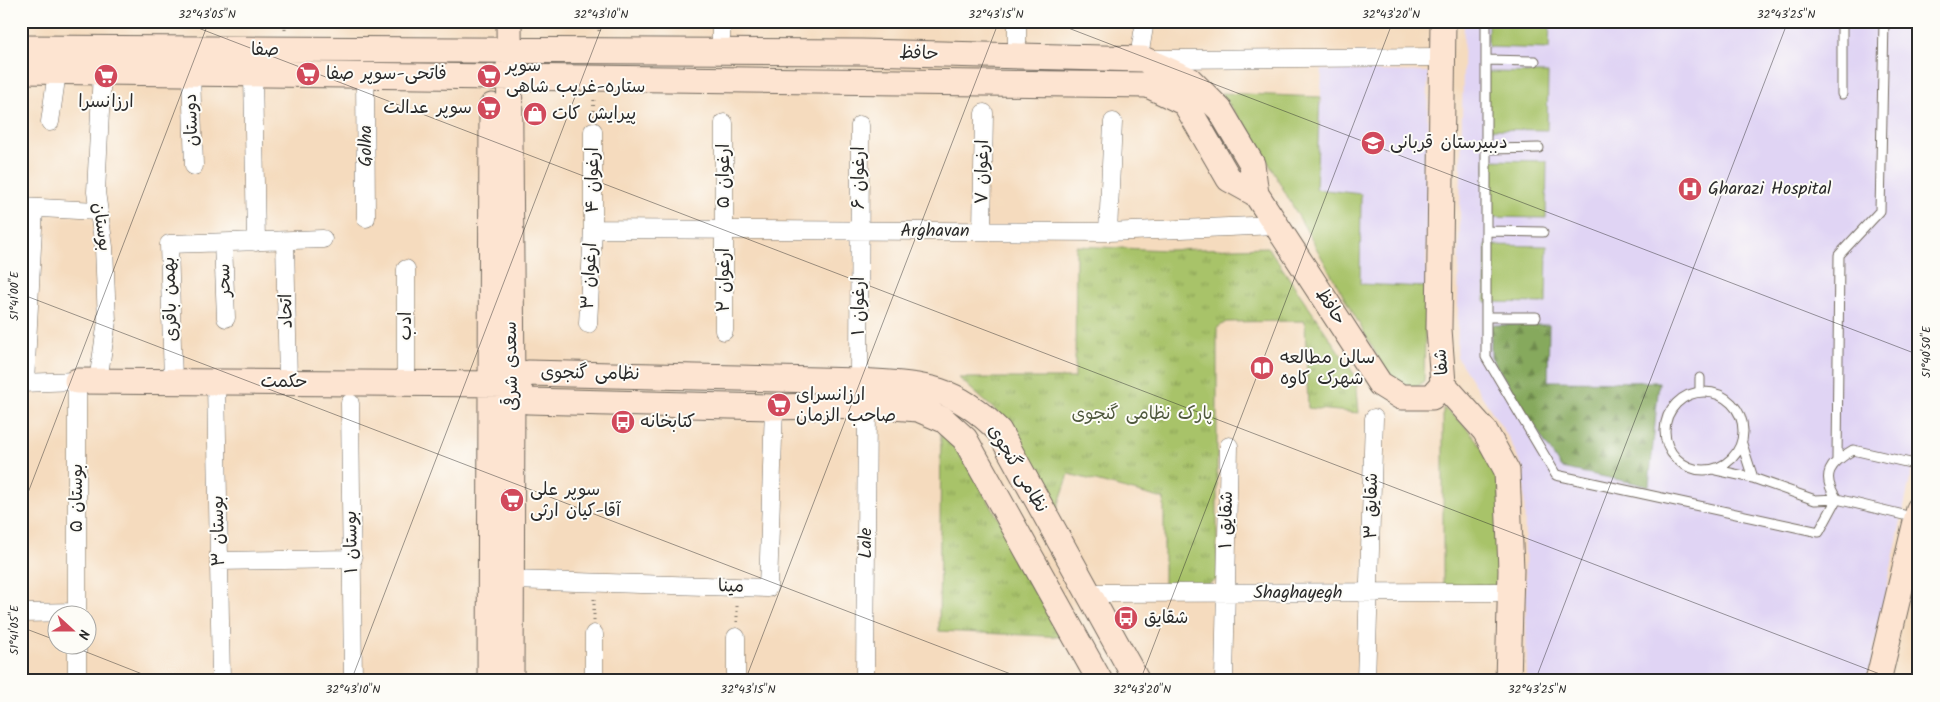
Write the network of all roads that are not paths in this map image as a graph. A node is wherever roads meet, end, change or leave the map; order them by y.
1 (492, 21) edge
2 (509, 21) edge
3 (721, 21) edge
4 (1017, 21) edge
5 (1145, 21) edge
6 (1443, 21) edge
7 (1486, 21) edge
8 (1842, 21) edge
9 (1884, 21) edge
10 (21, 48) edge
11 (721, 52) junction
12 (1142, 52) junction
13 (1018, 56) junction
14 (1443, 57) junction
15 (1486, 60) junction
16 (1535, 61) dead end
17 (500, 64) junction
18 (21, 72) edge
19 (57, 72) junction
20 (102, 72) junction
21 (191, 73) junction
22 (253, 73) junction
23 (365, 74) junction
24 (1021, 83) junction
25 (1842, 94) dead end
26 (984, 113) dead end
27 (50, 122) dead end
28 (1113, 122) dead end
29 (724, 123) dead end
30 (860, 125) dead end
31 (593, 131) road end
32 (1539, 148) dead end
33 (1486, 149) junction
34 (194, 166) dead end
35 (1256, 194) junction
36 (28, 207) edge
37 (97, 211) junction
38 (366, 218) dead end
39 (1276, 225) junction
40 (593, 229) junction
41 (724, 230) junction
42 (859, 230) junction
43 (982, 231) junction
44 (1108, 232) junction
45 (1486, 232) junction
46 (1543, 232) dead end
47 (323, 239) dead end
48 (285, 241) junction
49 (256, 242) junction
50 (223, 243) junction
51 (406, 269) dead end
52 (25, 315) edge
53 (1486, 317) junction
54 (226, 318) dead end
55 (1536, 318) dead end
56 (588, 324) dead end
57 (724, 331) dead end
58 (1700, 378) dead end
59 (88, 381) junction
60 (173, 381) junction
61 (216, 381) junction
62 (860, 381) junction
63 (288, 382) junction
64 (23, 383) edge
65 (406, 383) junction
66 (502, 384) junction
67 (1443, 384) junction
68 (1700, 392) junction
69 (350, 402) dead end
70 (867, 405) junction
71 (774, 407) junction
72 (1374, 418) dead end
73 (1742, 444) junction
74 (1229, 446) dead end
75 (1837, 459) junction
76 (1919, 464) edge
77 (1715, 470) junction
78 (1753, 478) junction
79 (1837, 499) junction
80 (1918, 514) edge
81 (353, 559) junction
82 (219, 561) junction
83 (512, 580) junction
84 (1086, 592) junction
85 (1510, 592) junction
86 (1226, 593) junction
87 (1369, 594) junction
88 (77, 604) edge
89 (1059, 610) junction
90 (21, 613) edge
91 (48, 613) edge
92 (594, 634) road end
93 (736, 637) road end
94 (77, 654) edge
95 (77, 681) edge
96 (221, 681) edge
97 (352, 681) edge
98 (490, 681) edge
99 (511, 681) edge
100 (594, 681) edge
101 (736, 681) edge
102 (865, 681) edge
103 (1100, 681) edge
104 (1137, 681) edge
105 (1224, 681) edge
106 (1366, 681) edge
107 (1508, 681) edge
108 (1878, 681) edge

1 - 17 street
2 - 17 street
3 - 11 street
4 - 13 street
5 - 12 street
6 - 14 street, شفا
7 - 15 lane
8 - 25 lane
9 - 75 lane
10 - 17 street, صفا
11 - 13 street, حافظ
11 - 17 street, حافظ
12 - 13 street, حافظ
12 - 14 street
12 - 35 street, حافظ
13 - 24 street
14 - 67 street, شفا
15 - 16 lane
15 - 33 lane
17 - 23 street, صفا
17 - 24 street, حافظ
17 - 66 street, سعدی شرقی
18 - 19 street, صفا
19 - 20 street, صفا
19 - 27 street
20 - 21 street, صفا
20 - 37 street, بوستان
21 - 22 street, صفا
21 - 34 street, دوستان
22 - 23 street, صفا
22 - 49 street
23 - 38 street, Golha
24 - 35 street, حافظ
26 - 43 street, ارغوان ۷
28 - 44 street
29 - 41 street, ارغوان ۵
30 - 42 street, ارغوان ۶
31 - 40 street, ارغوان ۴
32 - 33 lane
33 - 45 lane
35 - 39 street, حافظ
36 - 37 street
36 - 52 street
37 - 59 street, بوستان
39 - 44 street, Arghavan
39 - 67 street, حافظ
40 - 41 street, Arghavan
40 - 56 street, ارغوان ۳
41 - 42 street, Arghavan
41 - 57 street, ارغوان ۲
42 - 43 street, Arghavan
42 - 62 street, ارغوان ۱
43 - 44 street, Arghavan
45 - 46 lane
45 - 53 lane
47 - 48 street, بهمن باقری
48 - 49 street, بهمن باقری
48 - 63 street, اتحاد
49 - 50 street, بهمن باقری
50 - 54 street, سحر
50 - 60 street, بهمن باقری
51 - 65 street, ادب
52 - 64 street
53 - 55 lane
53 - 79 lane
58 - 68 lane
59 - 60 street, حکمت
59 - 64 street
59 - 88 street, بوستان ۵
60 - 61 street, حکمت
61 - 63 street, حکمت
61 - 82 street, بوستان ۳
62 - 66 street, نظامی گنجوی
62 - 84 street, نظامی گنجوی
63 - 65 street, حکمت
65 - 66 street, حکمت
66 - 71 street, نظامی گنجوی
66 - 83 street, سعدی شرقی
66 - 98 street, سعدی شرقی
67 - 85 street, شفا
68 - 73 lane
68 - 77 lane
69 - 81 street, بوستان ۱
70 - 71 street, نظامی گنجوی
70 - 89 street, نظامی گنجوی
70 - 102 street, Lale
71 - 83 street, مینا
72 - 87 street, شقایق ۳
73 - 77 lane
73 - 78 lane
74 - 86 street, شقایق ۱
75 - 76 lane
75 - 79 lane
77 - 78 lane
78 - 79 lane
79 - 80 lane
80 - 108 street
81 - 82 street
81 - 97 street, بوستان ۱
82 - 96 street, بوستان ۳
83 - 99 street, سعدی شرقی
84 - 86 street, Shaghayegh
84 - 89 street
84 - 104 street, نظامی گنجوی
85 - 87 street, Shaghayegh
85 - 107 street, شفا
86 - 87 street, Shaghayegh
86 - 105 street, شقایق ۱
87 - 106 street, شقایق ۳
89 - 103 street, نظامی گنجوی
90 - 91 street
92 - 100 street
93 - 101 street
94 - 95 street

